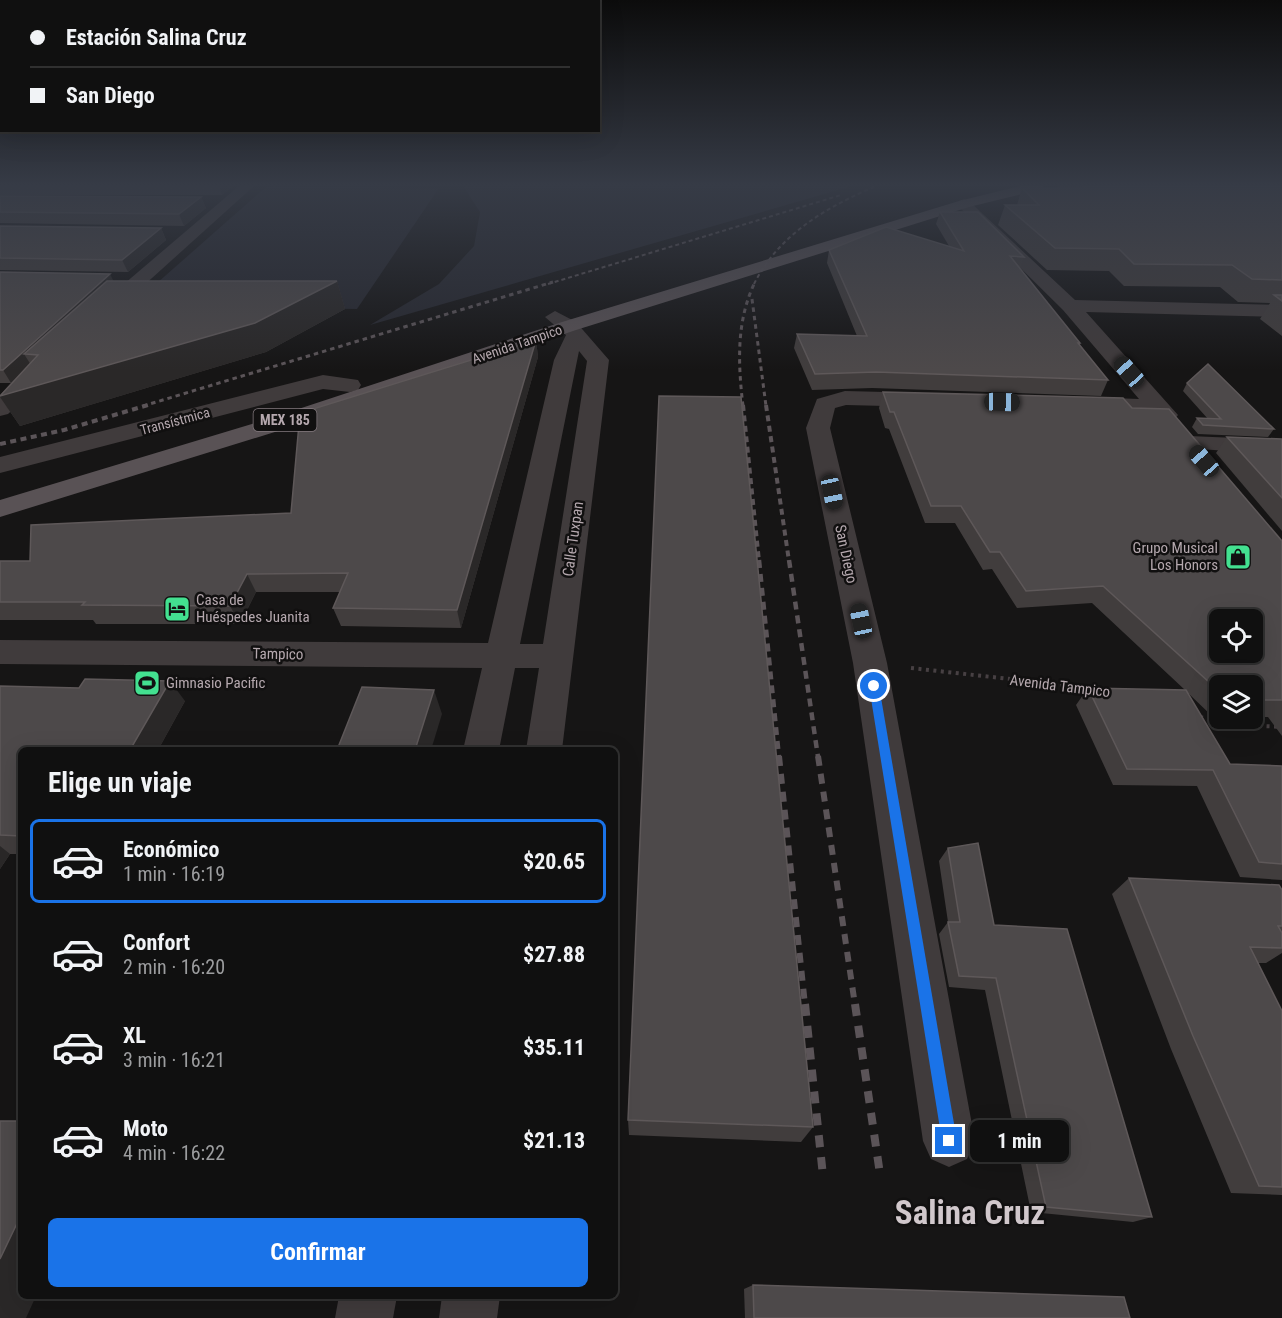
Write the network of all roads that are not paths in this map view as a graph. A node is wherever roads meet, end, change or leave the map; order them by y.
1 (165, 248) edge
2 (775, 248) edge
3 (822, 248) edge
4 (1009, 248) edge
5 (115, 279) edge
6 (138, 279) junction
7 (1282, 311) edge
8 (1077, 314) junction
9 (88, 326) edge
10 (567, 326) junction
11 (1282, 326) edge
12 (55, 358) edge
13 (350, 385) junction
14 (5, 401) edge
15 (961, 401) edge
16 (1054, 403) edge
17 (1159, 406) junction
18 (1282, 447) edge
19 (0, 465) edge
20 (0, 492) edge
21 (0, 509) edge
22 (0, 652) edge
23 (500, 656) junction
24 (556, 656) junction
25 (482, 747) edge
26 (544, 747) edge
27 (949, 1141) dead end
28 (367, 1299) edge
29 (471, 1299) edge
30 (364, 1318) edge
31 (468, 1318) edge

1 - 6 street
2 - 10 main road, Avenida Tampico / MEX 185
3 - 10 main road, Avenida Tampico / MEX 185
4 - 8 street
5 - 6 street
6 - 9 street
7 - 8 street
8 - 11 street
8 - 17 street
10 - 13 main road, Avenida Tampico / MEX 185
10 - 21 main road, Avenida Tampico / MEX 185
10 - 23 street
10 - 24 street, Calle Tuxpan
12 - 14 street
13 - 19 street, Transístmica
13 - 20 main road, Avenida Tampico / MEX 185
15 - 27 street, San Diego
16 - 17 street
17 - 18 street
22 - 23 street, Tampico
23 - 24 street, Tampico
23 - 25 street
24 - 26 street, Calle Tuxpan
28 - 30 street
29 - 31 street

